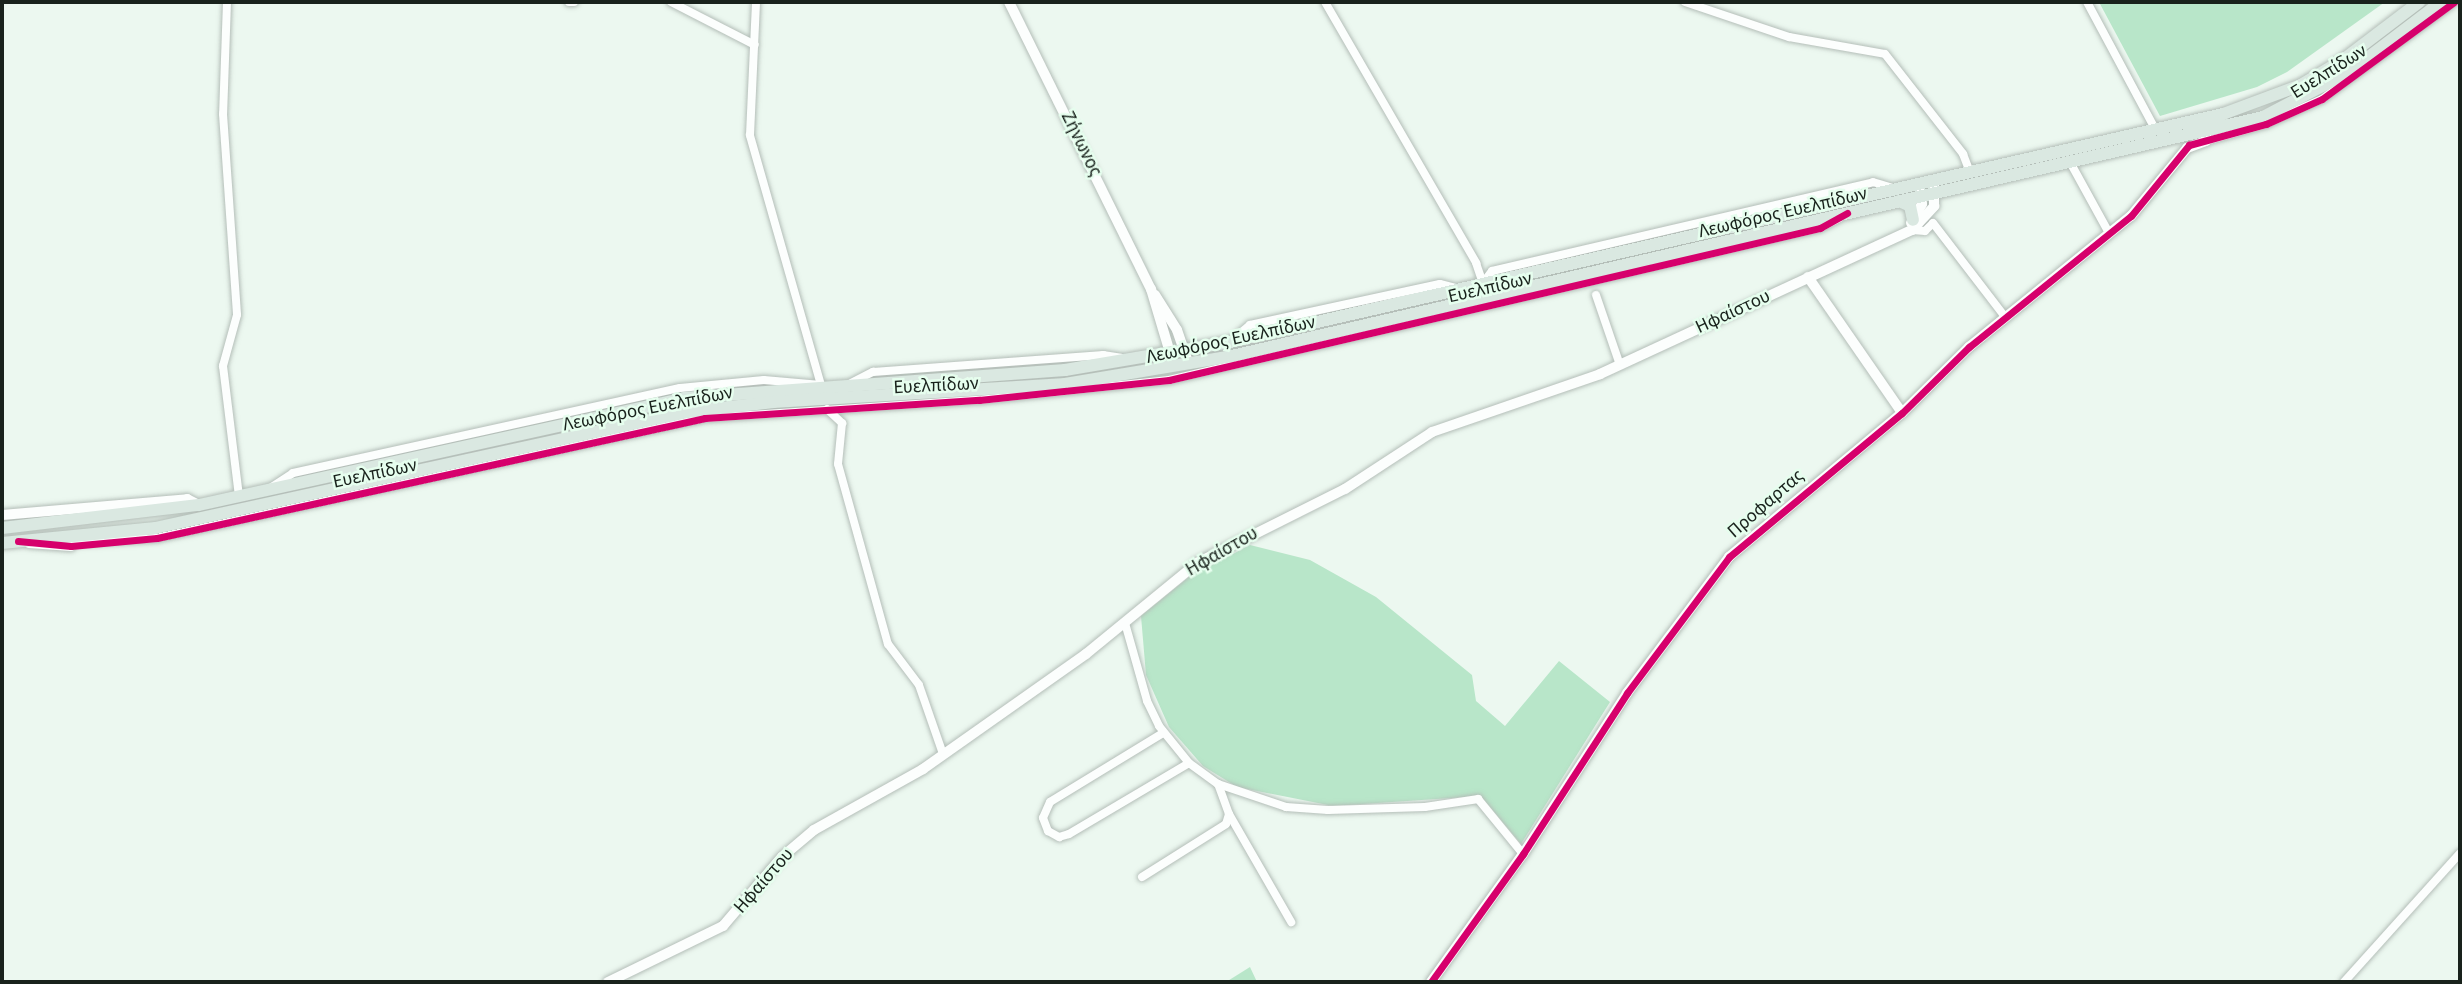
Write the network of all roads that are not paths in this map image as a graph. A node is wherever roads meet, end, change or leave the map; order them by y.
1 (227, 2) edge
2 (671, 2) edge
3 (756, 2) edge
4 (1009, 2) edge
5 (1325, 2) edge
6 (1685, 2) edge
7 (2087, 2) edge
8 (2420, 2) edge
9 (2441, 2) edge
10 (2454, 2) edge
11 (2408, 34) junction
12 (755, 45) junction
13 (2155, 129) junction
14 (2206, 137) junction
15 (2070, 162) junction
16 (1969, 170) junction
17 (1925, 180) junction
18 (1942, 191) junction
19 (1922, 195) junction
20 (1899, 201) junction
21 (1910, 228) junction
22 (2109, 233) junction
23 (1808, 277) junction
24 (1483, 283) junction
25 (1150, 289) junction
26 (1596, 295) dead end
27 (2005, 317) junction
28 (1279, 349) junction
29 (1185, 350) junction
30 (1170, 354) junction
31 (1189, 364) junction
32 (1619, 365) junction
33 (1174, 367) junction
34 (821, 385) junction
35 (979, 395) junction
36 (827, 409) junction
37 (1902, 412) junction
38 (593, 436) junction
39 (239, 497) junction
40 (2, 515) edge
41 (81, 516) junction
42 (2, 528) edge
43 (2, 543) edge
44 (1125, 623) junction
45 (1163, 733) junction
46 (943, 754) junction
47 (1189, 763) junction
48 (1218, 784) junction
49 (1229, 814) junction
50 (2460, 853) edge
51 (1523, 854) junction
52 (1142, 877) dead end
53 (1292, 922) dead end
54 (608, 982) edge
55 (1431, 982) edge
56 (2344, 982) edge

1 - 39 street
2 - 12 street
3 - 12 street
4 - 25 street, Ζήνωνος
5 - 24 street
6 - 16 street
7 - 13 street
8 - 13 main road, Λεωφόρος Ευελπίδων
9 - 11 main road, Λεωφόρος Ευελπίδων
10 - 11 street
11 - 14 main road, Λεωφόρος Ευελπίδων
12 - 34 street
13 - 16 main road, Λεωφόρος Ευελπίδων
14 - 15 main road, Λεωφόρος Ευελπίδων
14 - 22 street, Προφαρτας
15 - 18 main road, Λεωφόρος Ευελπίδων
15 - 22 street
16 - 17 main road, Λεωφόρος Ευελπίδων
17 - 18 street
17 - 19 street
17 - 24 main road, Λεωφόρος Ευελπίδων
18 - 19 main road, Λεωφόρος Ευελπίδων
18 - 21 street, Ηφαίστου
19 - 20 main road, Λεωφόρος Ευελπίδων
19 - 21 street
20 - 21 main road
20 - 28 main road, Λεωφόρος Ευελπίδων
21 - 23 street, Ηφαίστου
21 - 27 street
22 - 27 street, Προφαρτας
23 - 32 street, Ηφαίστου
23 - 37 street
24 - 29 main road, Λεωφόρος Ευελπίδων
25 - 29 street
25 - 30 street
26 - 32 street
27 - 37 street, Προφαρτας
28 - 31 main road, Λεωφόρος Ευελπίδων
28 - 35 street, Ευελπίδων
29 - 30 main road, Λεωφόρος Ευελπίδων
29 - 31 street
30 - 33 street
30 - 34 main road, Λεωφόρος Ευελπίδων
31 - 33 main road, Λεωφόρος Ευελπίδων
32 - 44 street, Ηφαίστου
33 - 35 main road, Λεωφόρος Ευελπίδων
34 - 39 main road, Λεωφόρος Ευελπίδων
35 - 36 street, Ευελπίδων
35 - 38 main road, Λεωφόρος Ευελπίδων
36 - 38 street, Ευελπίδων
36 - 46 street
37 - 51 street, Προφαρτας
38 - 43 main road, Λεωφόρος Ευελπίδων
39 - 41 main road, Λεωφόρος Ευελπίδων
40 - 41 street
41 - 42 main road, Λεωφόρος Ευελπίδων
44 - 45 street
44 - 46 street, Ηφαίστου
45 - 47 street
45 - 47 street
46 - 54 street, Ηφαίστου
47 - 48 street
48 - 49 street
48 - 51 street
49 - 52 street
49 - 53 street
50 - 56 street
51 - 55 street, Προφαρτας

